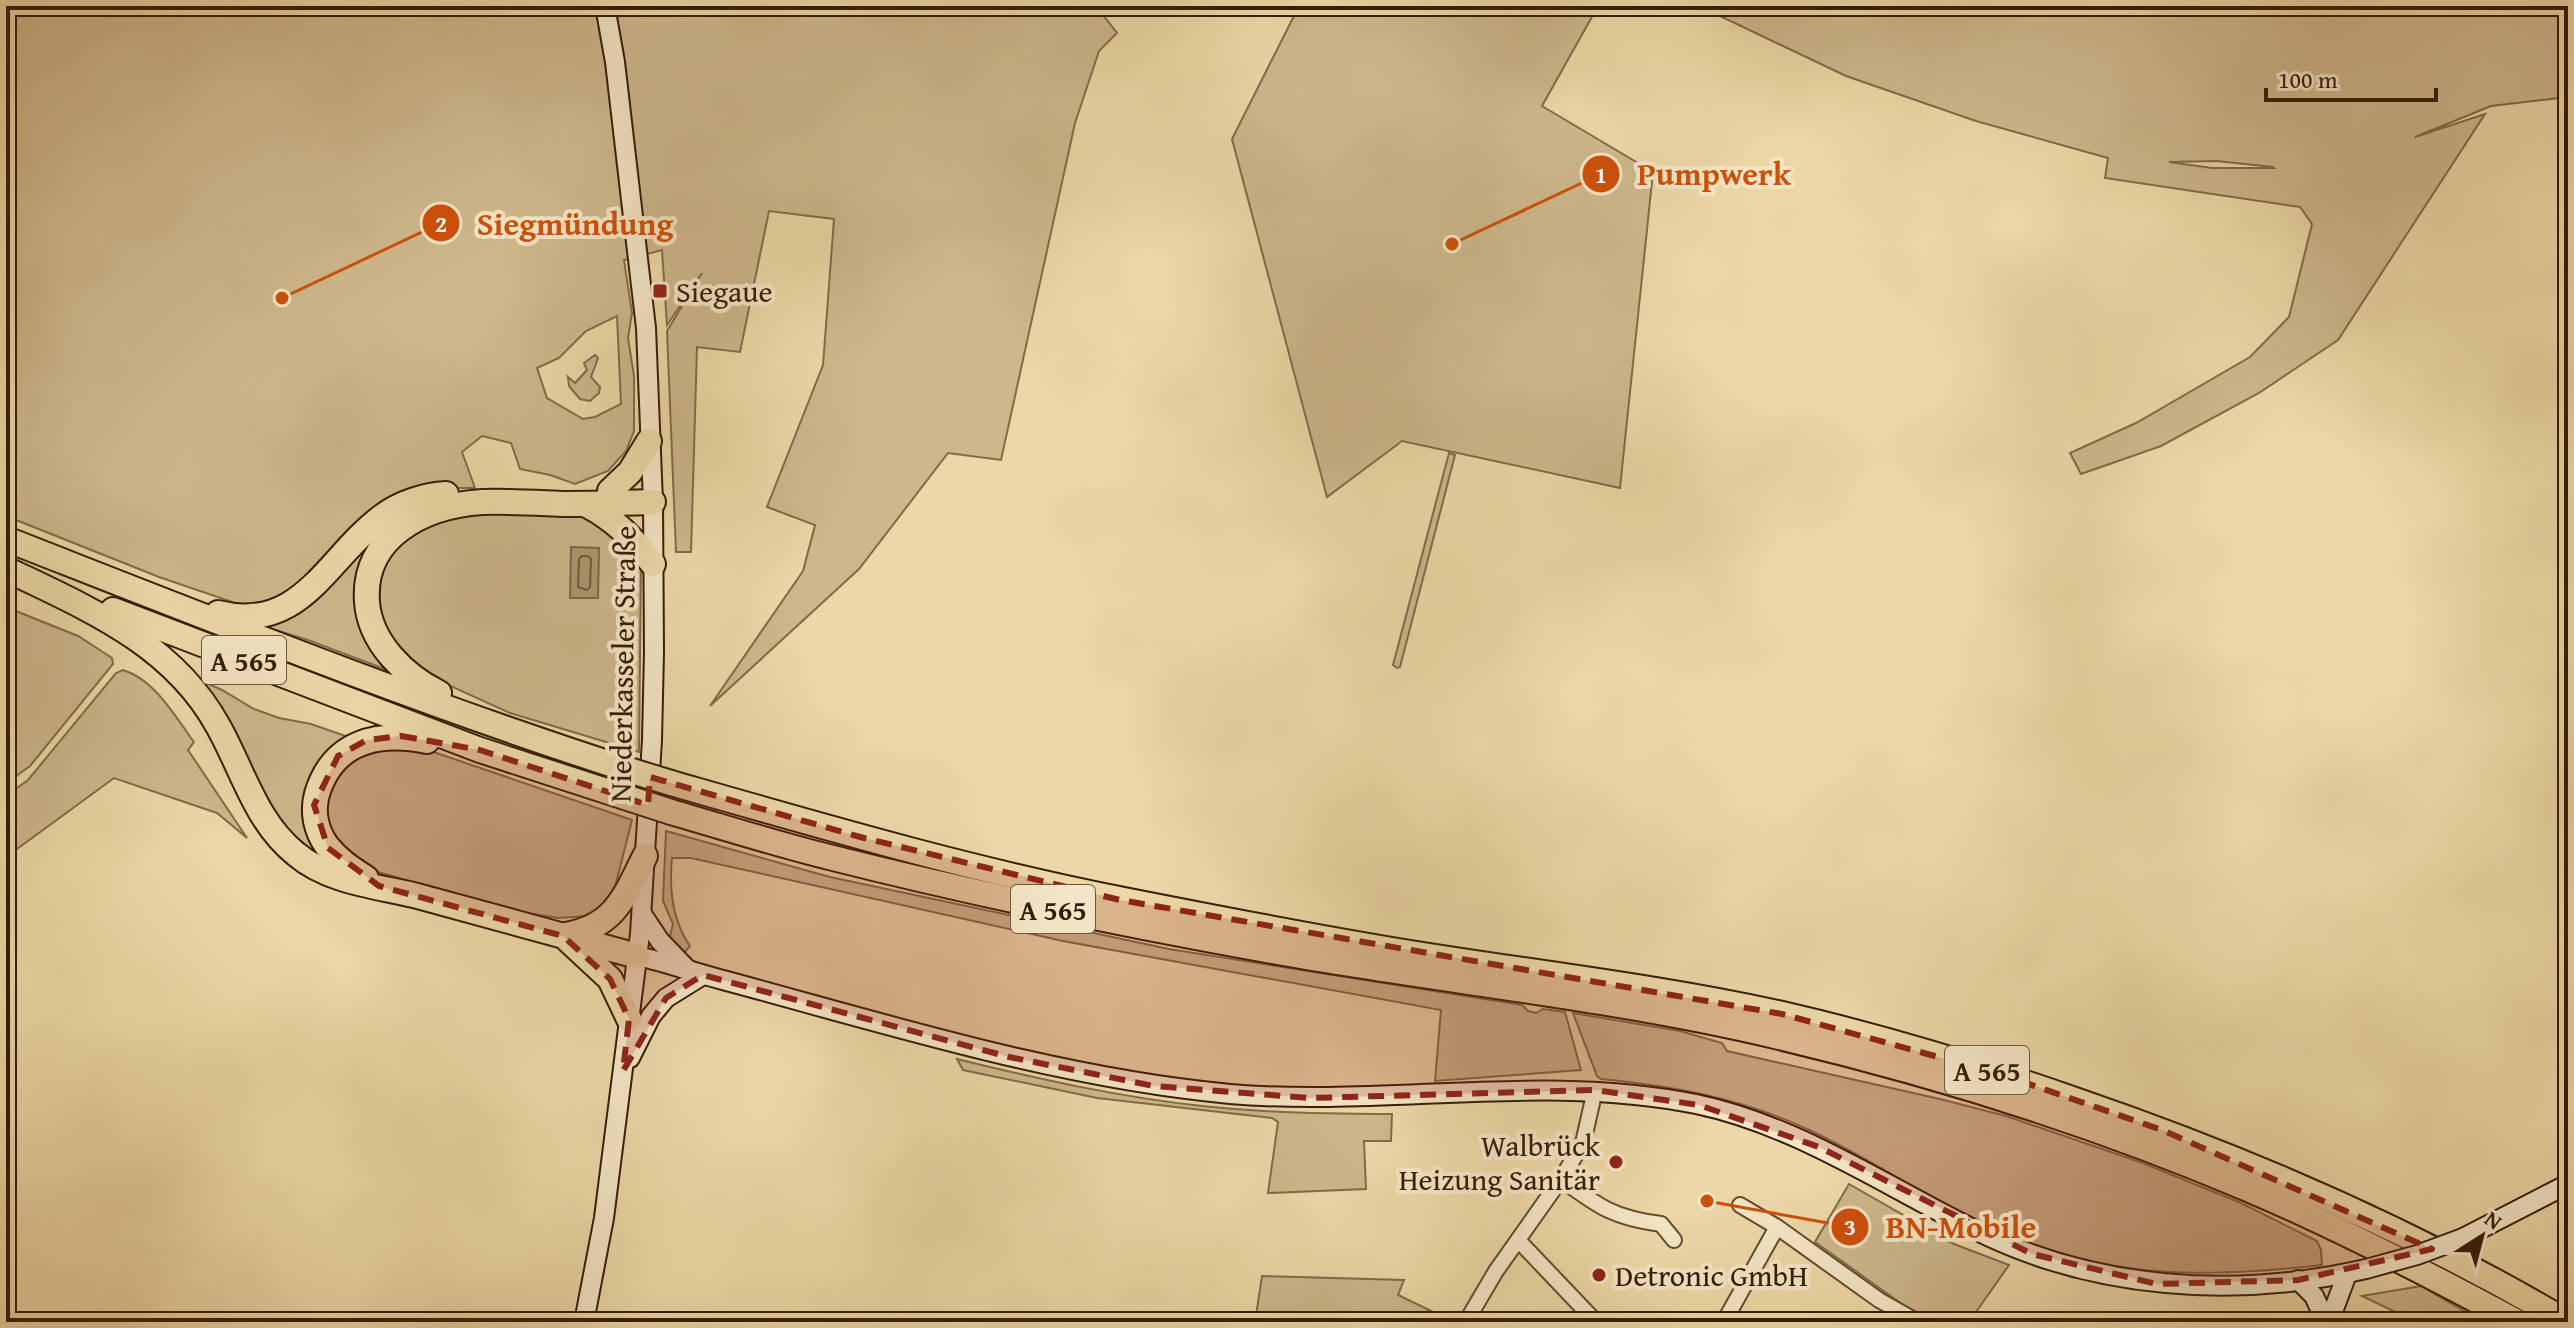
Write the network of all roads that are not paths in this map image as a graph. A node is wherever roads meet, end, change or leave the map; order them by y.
1 (605, 6) edge
2 (649, 441) junction
3 (610, 491) junction
4 (653, 496) junction
5 (585, 504) junction
6 (6, 539) edge
7 (653, 564) junction
8 (7, 569) edge
9 (156, 597) junction
10 (524, 736) junction
11 (480, 750) junction
12 (645, 856) junction
13 (379, 886) junction
14 (642, 914) junction
15 (563, 936) junction
16 (637, 956) junction
17 (695, 973) junction
18 (629, 1019) junction
19 (623, 1071) junction
20 (1595, 1090) junction
21 (1561, 1179) junction
22 (2568, 1184) edge
23 (1740, 1205) dead end
24 (1777, 1227) junction
25 (1518, 1240) junction
26 (1674, 1240) dead end
27 (2347, 1274) junction
28 (2298, 1280) junction
29 (584, 1322) edge
30 (1466, 1322) edge
31 (1596, 1322) edge
32 (1724, 1322) edge
33 (1918, 1322) edge
34 (2328, 1322) edge
35 (2517, 1322) edge
36 (2567, 1322) edge

1 - 2 main road, Niederkasseler Straße
2 - 3 highway
2 - 4 main road, Niederkasseler Straße
3 - 4 highway
3 - 9 highway
4 - 5 highway
4 - 7 main road, Niederkasseler Straße
5 - 7 highway
5 - 10 highway
6 - 9 highway, A 565
7 - 12 main road, Niederkasseler Straße
8 - 11 highway, A 565
8 - 13 highway
9 - 10 highway, A 565
10 - 36 highway, A 565, bridge
11 - 13 highway
11 - 35 highway, A 565, bridge
12 - 14 main road, Niederkasseler Straße
12 - 15 highway
13 - 15 highway
14 - 16 main road, Niederkasseler Straße
14 - 17 main road
15 - 16 highway
15 - 18 highway
16 - 17 main road
16 - 18 main road, Niederkasseler Straße
17 - 19 main road
17 - 20 main road
18 - 19 main road, Niederkasseler Straße
19 - 29 main road, Niederkasseler Straße
20 - 21 street
20 - 28 main road
21 - 25 street
21 - 26 street
22 - 27 main road, bridge
23 - 24 street
24 - 32 street
24 - 33 street
25 - 30 street
25 - 31 street
27 - 28 main road
27 - 34 main road
28 - 34 main road

